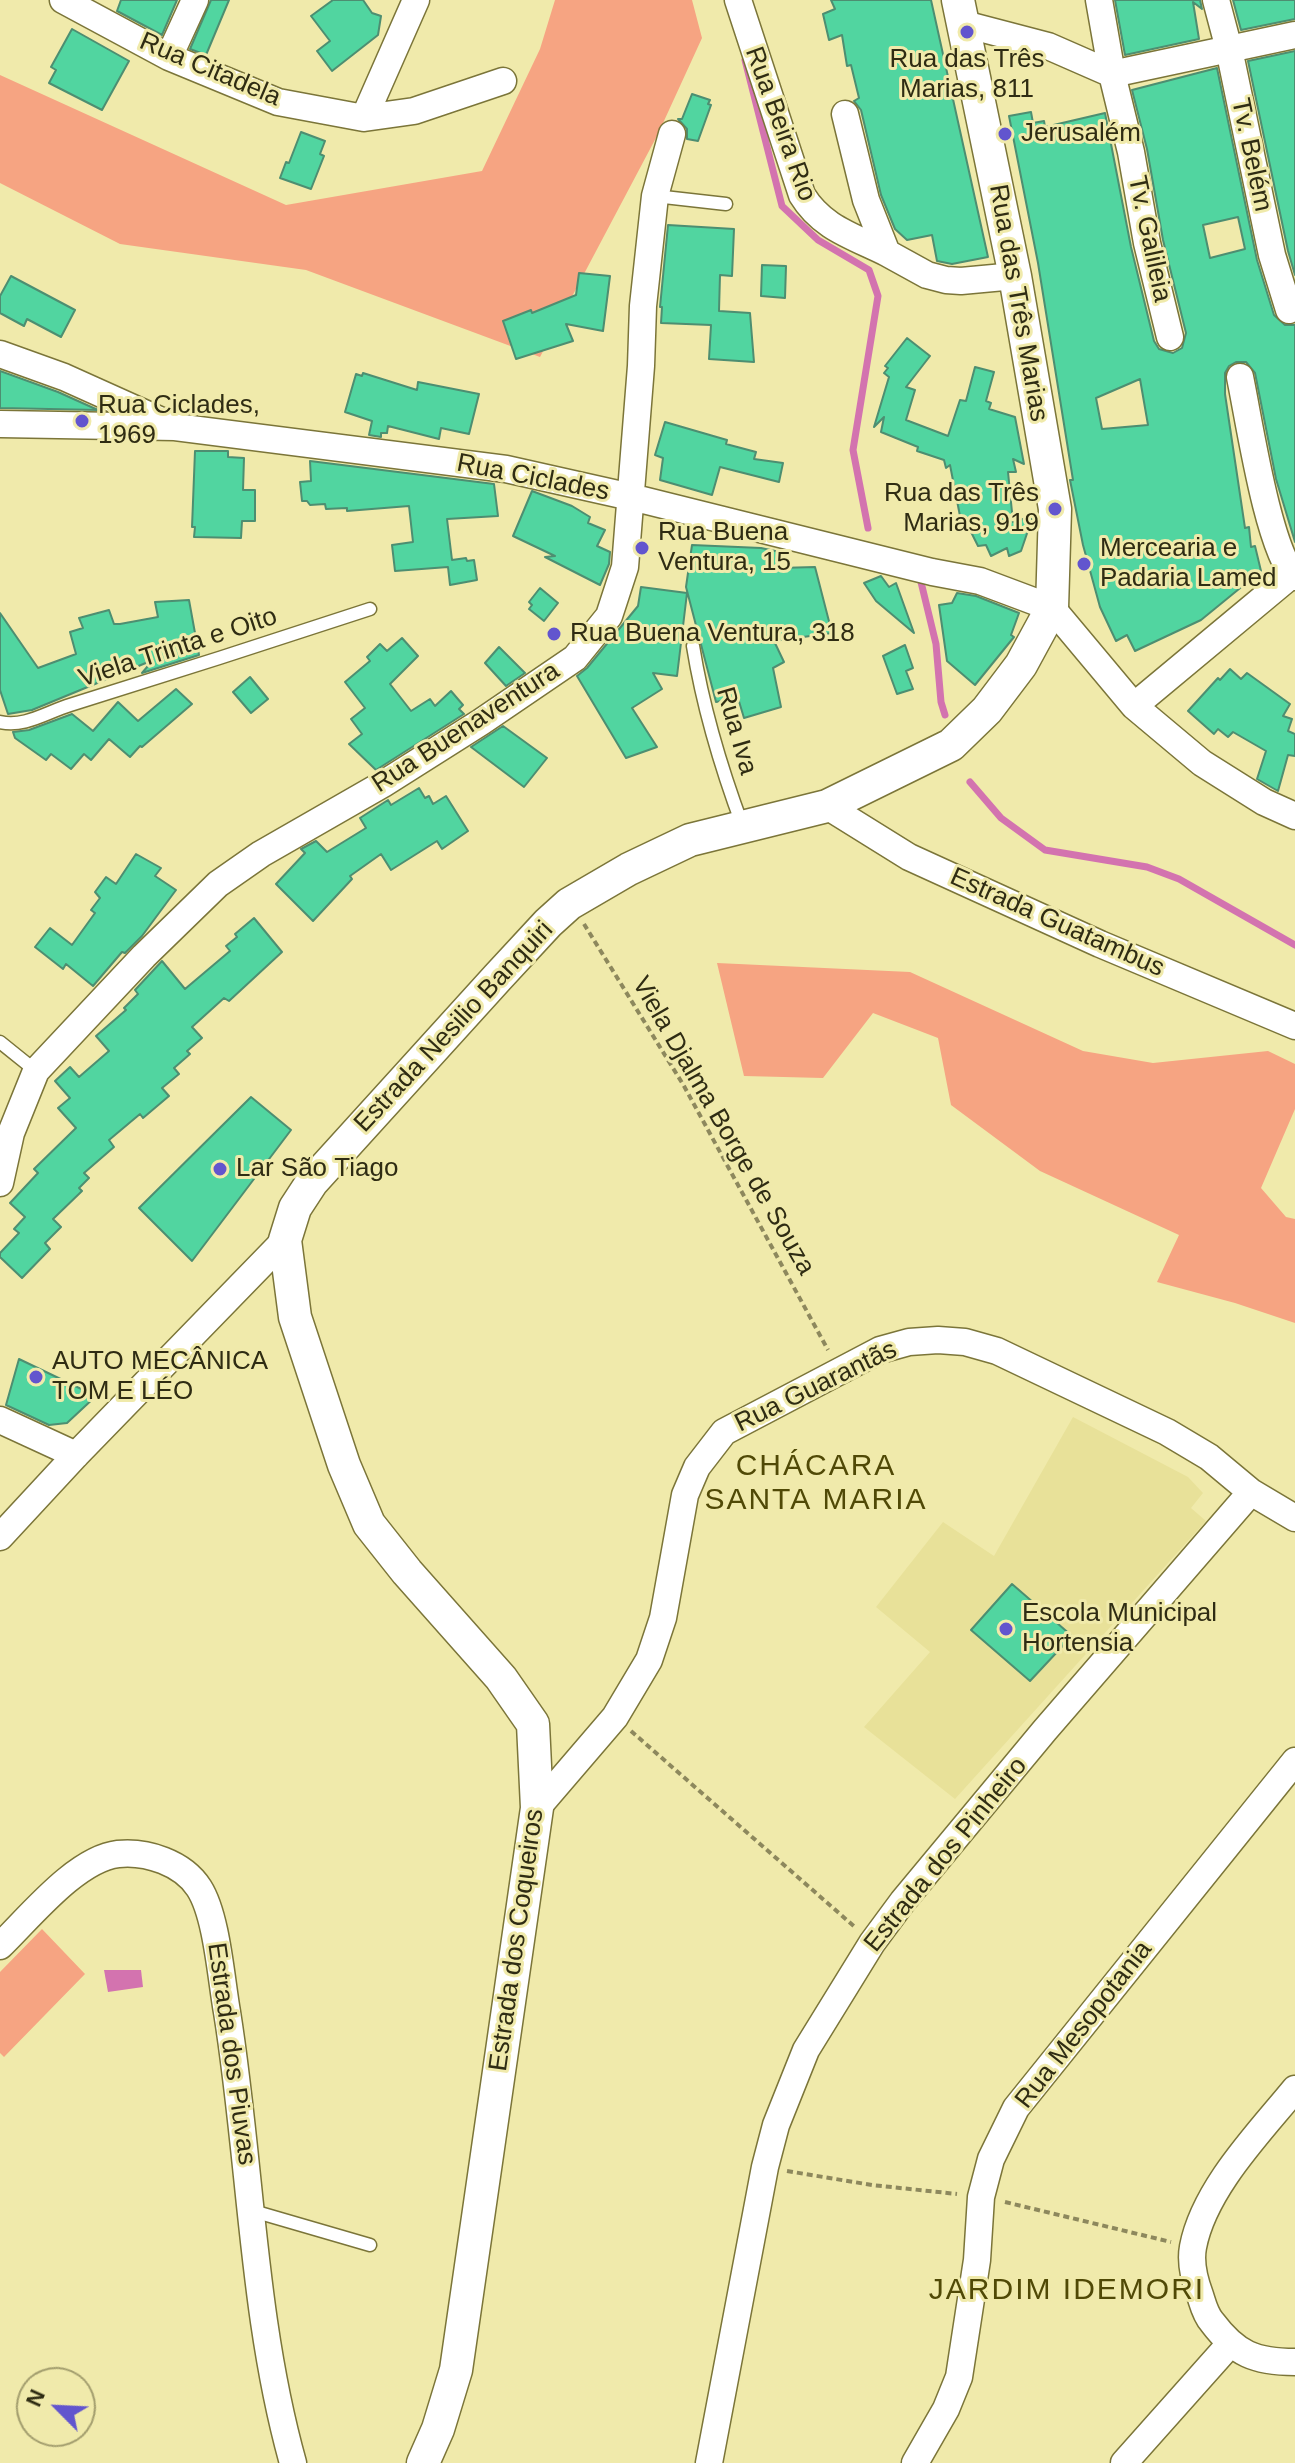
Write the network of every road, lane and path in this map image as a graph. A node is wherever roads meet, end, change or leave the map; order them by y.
1 (63, 0) edge
2 (195, 0) edge
3 (416, 0) edge
4 (738, 0) edge
5 (1099, 0) edge
6 (1216, 0) edge
7 (961, 12) edge
8 (1295, 35) edge
9 (1229, 49) junction
10 (169, 57) junction
11 (1112, 74) junction
12 (503, 81) dead end
13 (845, 114) dead end
14 (364, 118) junction
15 (672, 134) dead end
16 (655, 196) junction
17 (726, 204) dead end
18 (887, 253) junction
19 (1015, 276) junction
20 (1289, 310) dead end
21 (1170, 337) dead end
22 (0, 354) edge
23 (1240, 377) dead end
24 (0, 424) edge
25 (175, 427) junction
26 (631, 497) junction
27 (1294, 575) edge
28 (1052, 608) junction
29 (370, 609) dead end
30 (693, 646) dead end
31 (1134, 706) junction
32 (0, 722) edge
33 (827, 806) junction
34 (1295, 816) edge
35 (743, 827) junction
36 (569, 904) junction
37 (1295, 1026) edge
38 (0, 1042) edge
39 (36, 1071) junction
40 (0, 1183) edge
41 (285, 1240) junction
42 (839, 1370) junction
43 (0, 1420) edge
44 (76, 1455) junction
45 (1251, 1492) junction
46 (1295, 1518) edge
47 (0, 1537) edge
48 (615, 1717) junction
49 (1295, 1761) edge
50 (537, 1808) junction
51 (872, 1943) junction
52 (0, 1946) edge
53 (1295, 2089) edge
54 (765, 2167) junction
55 (981, 2197) junction
56 (253, 2211) junction
57 (370, 2245) dead end
58 (1193, 2248) junction
59 (1229, 2345) junction
60 (1295, 2362) edge
61 (293, 2463) edge
62 (423, 2463) edge
63 (709, 2463) edge
64 (915, 2463) edge
65 (1124, 2463) edge

1 - 10 street, Rua Citadela
2 - 10 street
3 - 14 street
4 - 18 street, Rua Beira Rio
5 - 11 street, Tv. Galileia
6 - 9 street, Tv. Belém
7 - 11 street
7 - 19 street, Rua das Três Marias
8 - 9 street
9 - 11 street
9 - 20 street, Tv. Belém
10 - 14 street, Rua Citadela
11 - 21 street, Tv. Galileia
12 - 14 street, Rua Citadela
13 - 18 street
15 - 16 street, Rua Buenaventura
16 - 17 lane
16 - 26 street, Rua Buenaventura
18 - 19 street, Rua Beira Rio
19 - 28 street, Rua das Três Marias
22 - 25 street
23 - 27 street
24 - 25 street, Rua Ciclades
25 - 26 street, Rua Ciclades
26 - 28 street, Rua Ciclades
26 - 39 street, Rua Buenaventura
27 - 31 street
28 - 31 street
28 - 33 street, Estrada Nesilio Banquiri
29 - 32 lane, Viela Trinta e Oito
30 - 35 lane, Rua Iva
31 - 34 street
33 - 35 street, Estrada Nesilio Banquiri
33 - 37 street, Estrada Guatambus
35 - 36 street, Estrada Nesilio Banquiri
36 - 41 street, Estrada Nesilio Banquiri
36 - 42 path, Viela Djalma Borge de Souza
38 - 39 lane
39 - 40 street, Rua Buenaventura
41 - 44 street, Estrada Nesilio Banquiri
41 - 50 street, Estrada dos Coqueiros
42 - 45 street, Rua Guarantãs
42 - 48 street, Rua Guarantãs
43 - 44 street
44 - 47 street, Estrada Nesilio Banquiri
45 - 46 street, Rua Guarantãs
45 - 51 street, Estrada dos Pinheiro
48 - 50 street, Rua Guarantãs
48 - 51 path
49 - 55 street, Rua Mesopotania
50 - 62 street, Estrada dos Coqueiros
51 - 54 street, Estrada dos Pinheiro
52 - 56 street, Estrada dos Piuvas
53 - 58 street
54 - 55 path
54 - 63 street, Estrada dos Pinheiro
55 - 58 path
55 - 64 street, Rua Mesopotania
56 - 57 lane
56 - 61 street, Estrada dos Piuvas
58 - 59 street
59 - 60 street
59 - 65 street

